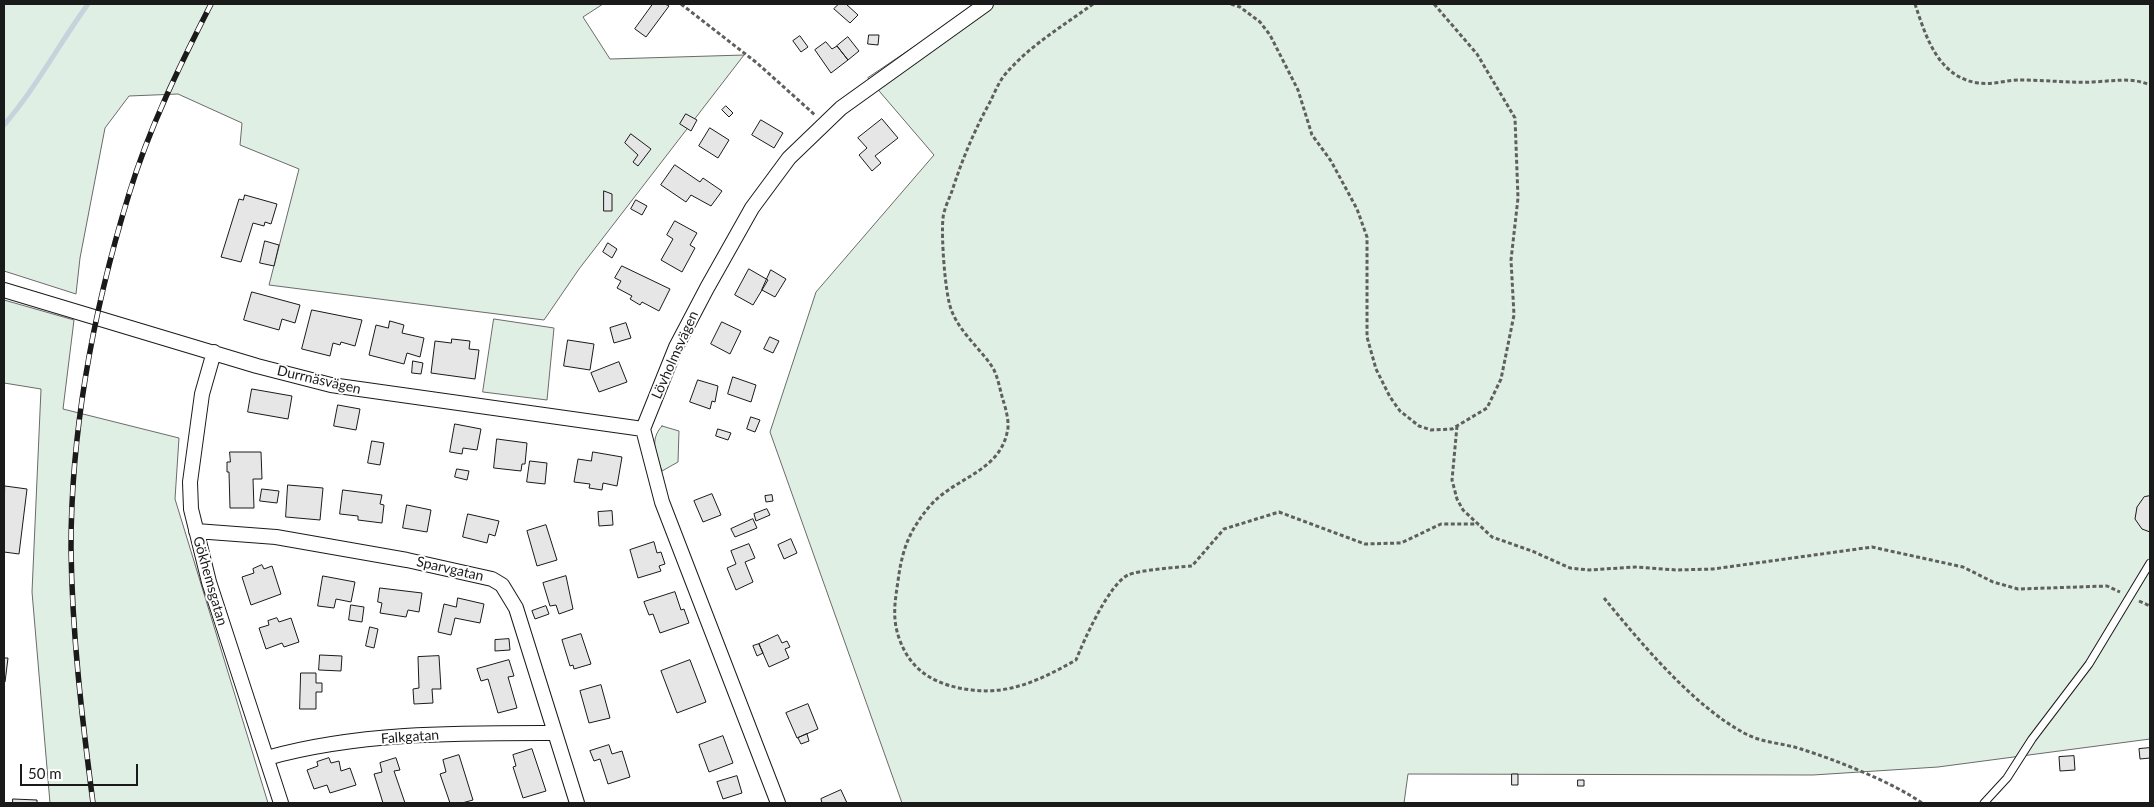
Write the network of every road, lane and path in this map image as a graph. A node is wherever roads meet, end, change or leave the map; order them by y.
1 (681, 4) edge
2 (986, 4) edge
3 (1092, 4) edge
4 (1230, 4) edge
5 (1434, 4) edge
6 (1915, 4) edge
7 (2150, 85) edge
8 (824, 125) junction
9 (4, 290) edge
10 (214, 352) junction
11 (1457, 426) junction
12 (643, 429) junction
13 (1480, 524) junction
14 (196, 531) junction
15 (2150, 563) edge
16 (2130, 596) junction
17 (1604, 598) dead end
18 (2150, 606) edge
19 (555, 733) junction
20 (267, 758) junction
21 (281, 803) edge
22 (577, 803) edge
23 (778, 803) edge
24 (1922, 803) edge
25 (1984, 803) edge

1 - 8 path
2 - 8 street, Lövholmsvägen
3 - 13 path
4 - 11 path
5 - 11 path
6 - 7 path
8 - 12 street, Lövholmsvägen
9 - 10 street, Durrnäsvägen
10 - 12 street, Durrnäsvägen
10 - 14 street, Gökhemsgatan
11 - 13 path
12 - 23 street
13 - 16 path
14 - 19 street, Sparvgatan
14 - 20 street, Gökhemsgatan
15 - 16 lane
16 - 18 path
16 - 25 lane
17 - 24 path
19 - 20 street, Falkgatan
19 - 22 street, Sparvgatan
20 - 21 street, Gökhemsgatan

